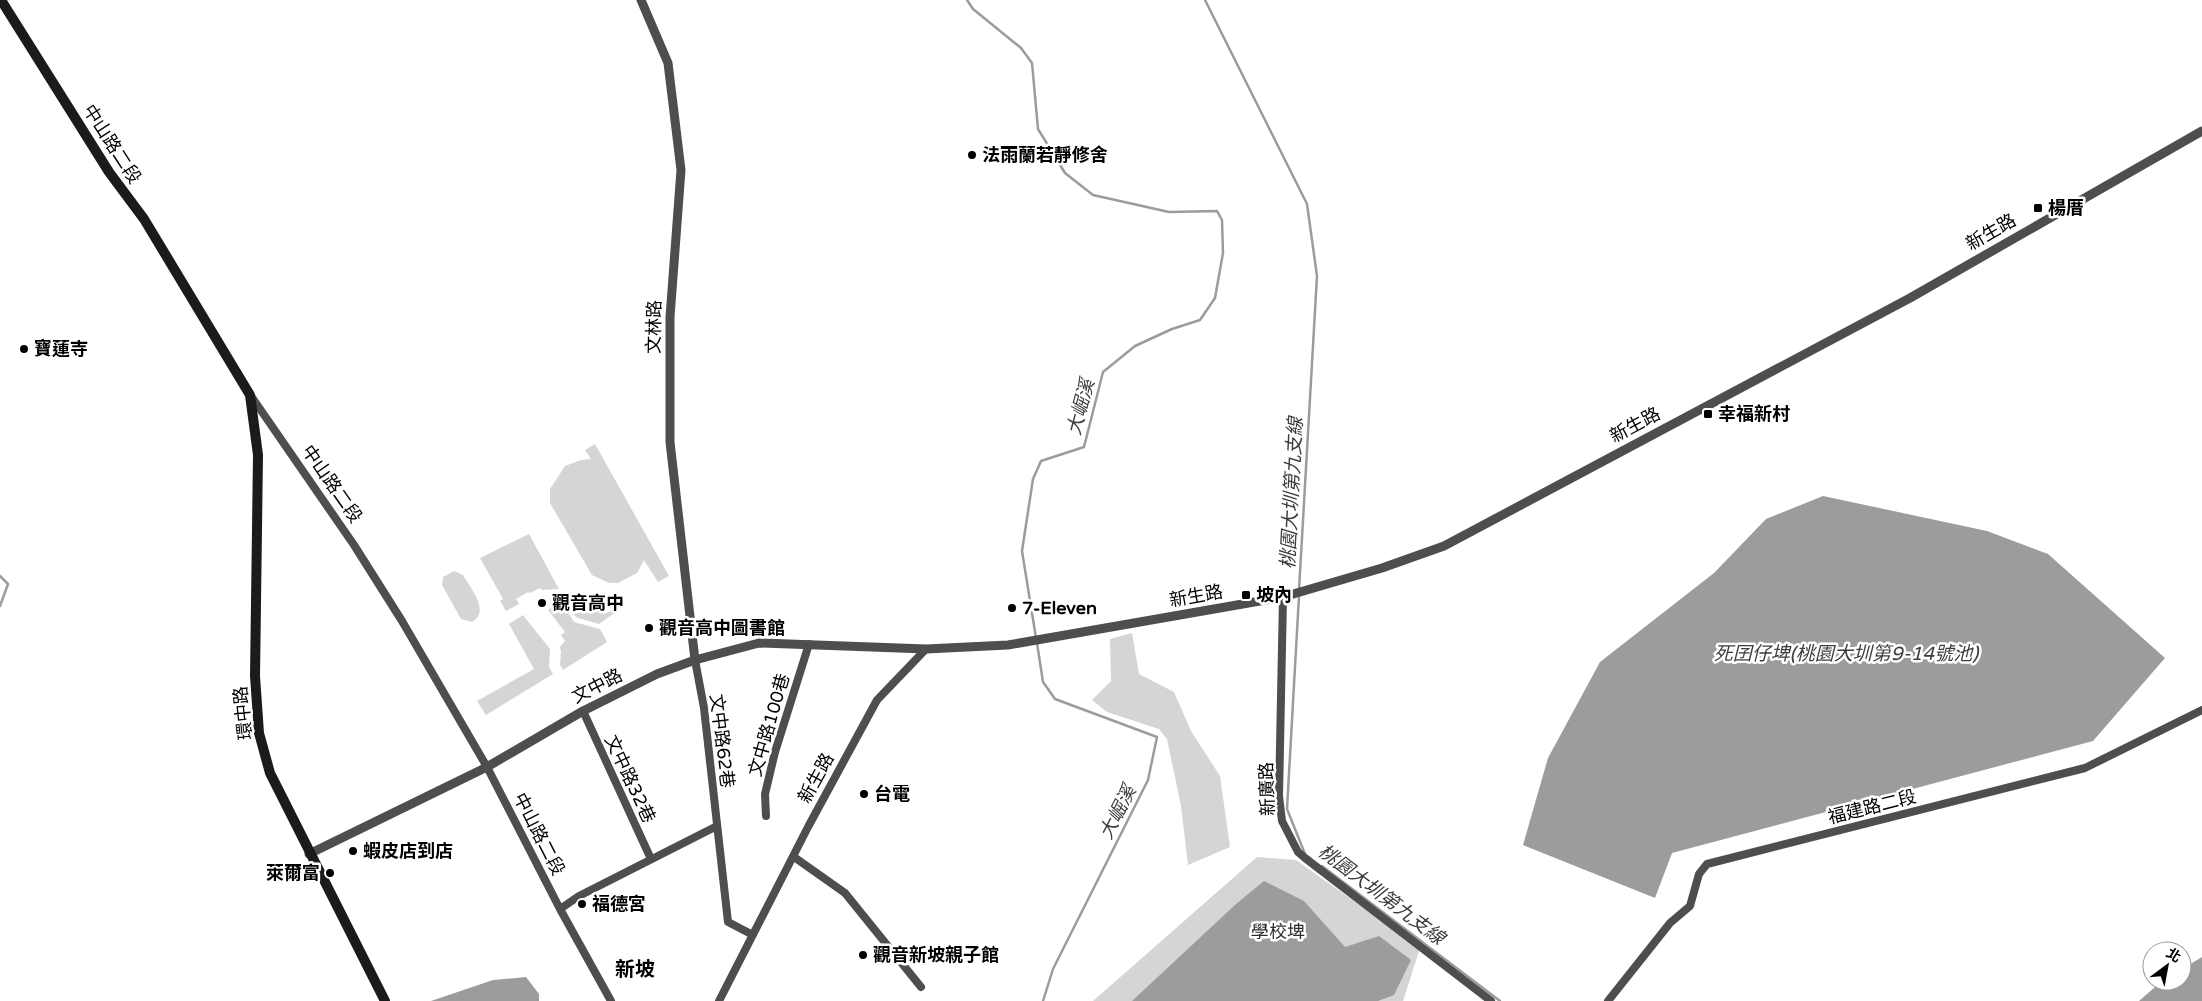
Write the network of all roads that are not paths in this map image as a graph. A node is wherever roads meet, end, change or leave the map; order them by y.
1 (1, 0) edge
2 (641, 0) edge
3 (2202, 131) edge
4 (250, 395) junction
5 (1284, 596) junction
6 (809, 644) junction
7 (926, 649) junction
8 (695, 660) junction
9 (2202, 710) edge
10 (582, 711) junction
11 (487, 767) junction
12 (766, 816) dead end
13 (717, 826) junction
14 (310, 854) junction
15 (794, 857) junction
16 (651, 860) junction
17 (560, 909) junction
18 (753, 935) junction
19 (921, 987) dead end
20 (384, 1001) edge
21 (611, 1001) edge
22 (719, 1001) edge
23 (1491, 1001) edge
24 (1608, 1001) edge

1 - 4 main road, 中山路二段
2 - 8 street, 文林路
3 - 5 street, 新生路
4 - 11 street, 中山路二段
4 - 14 main road, 環中路
5 - 7 street, 新生路
5 - 23 street, 新廣路
6 - 7 street, 文中路
6 - 8 street, 文中路
6 - 12 street, 文中路100巷
7 - 15 street, 新生路
8 - 10 street, 文中路
8 - 13 street, 文中路62巷
9 - 24 street, 福建路二段
10 - 11 street, 文中路
10 - 16 street, 文中路32巷
11 - 14 street, 文中路
11 - 17 street, 中山路二段
13 - 16 street
13 - 18 street, 文中路62巷
14 - 20 main road, 環中路
15 - 18 street, 新生路
15 - 19 street
16 - 17 street
17 - 21 street, 中山路二段
18 - 22 street, 新生路

